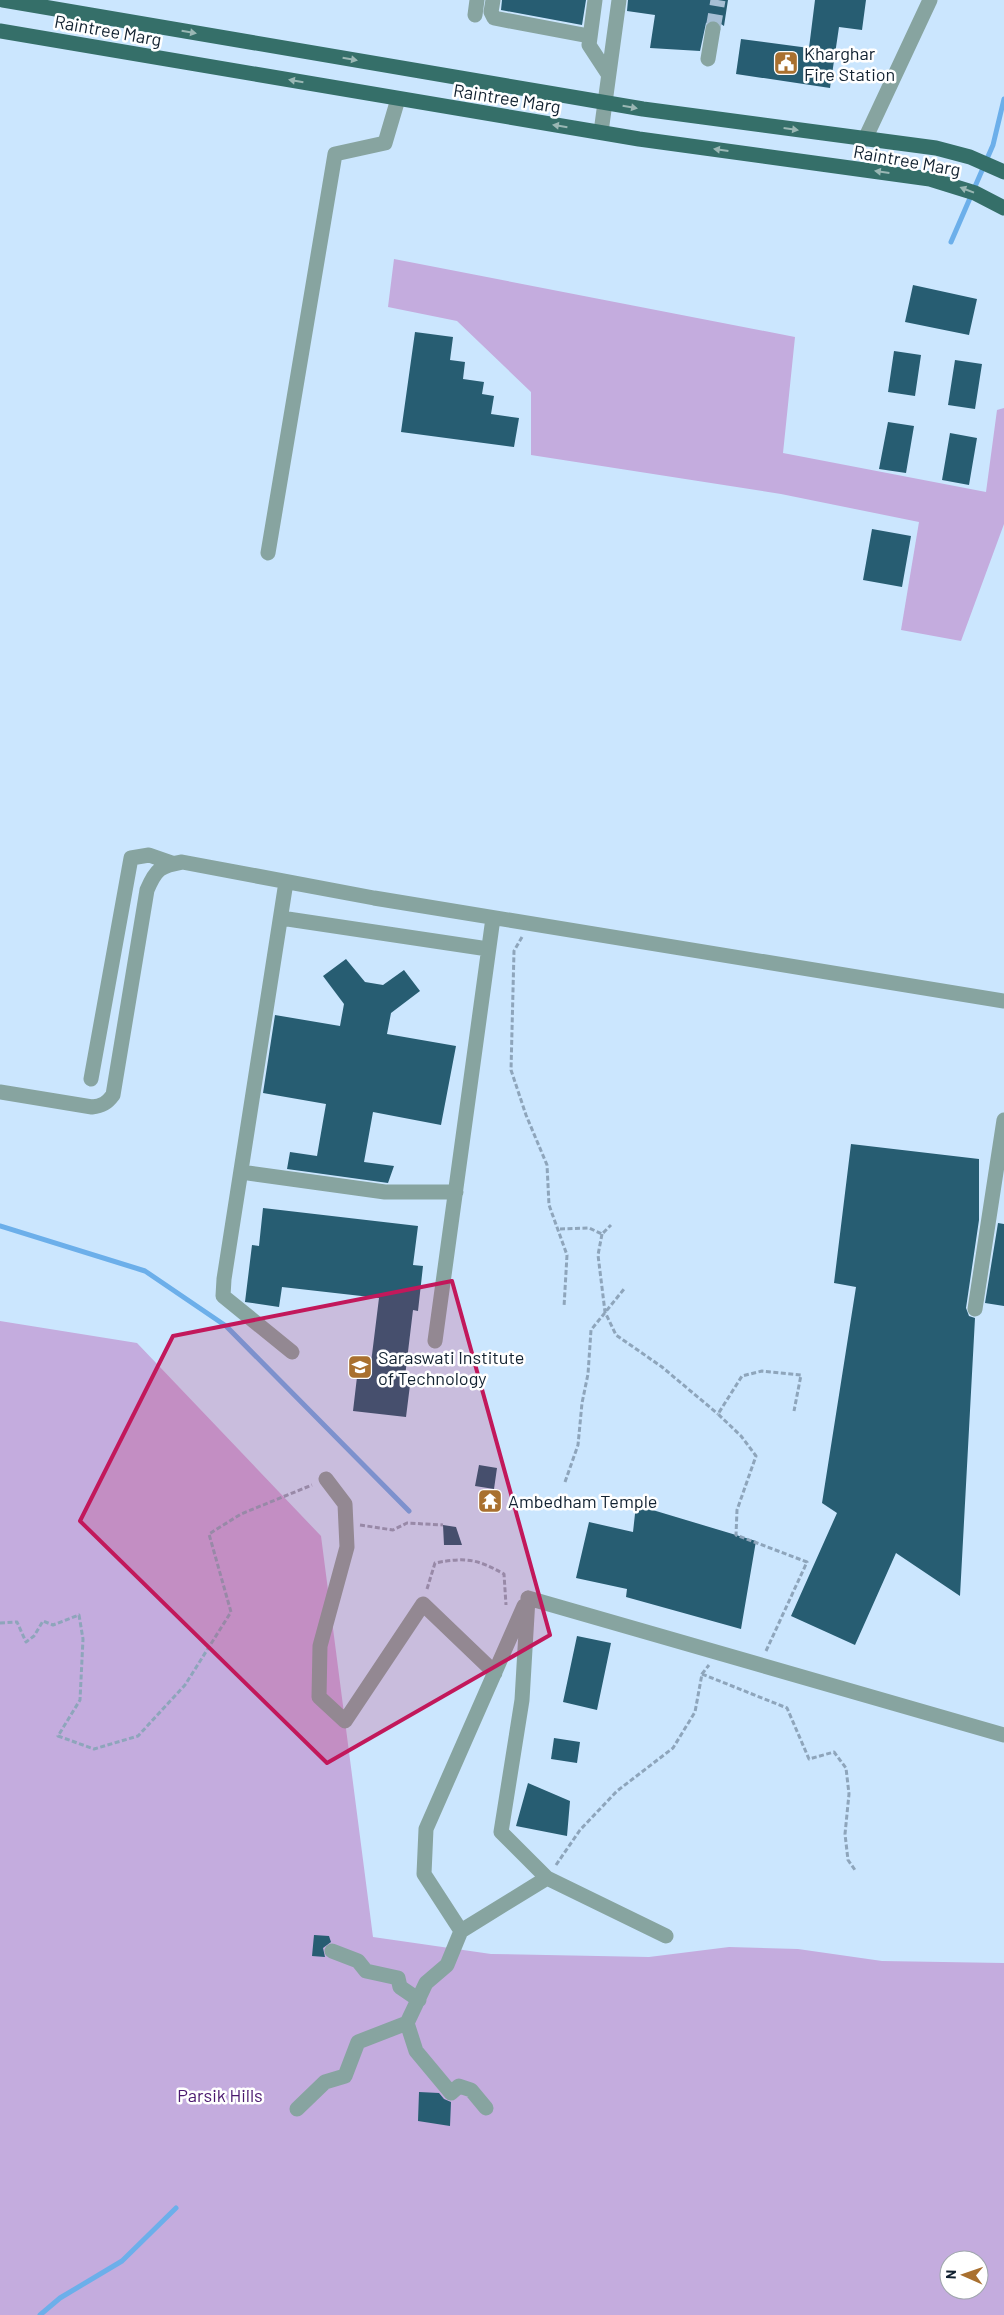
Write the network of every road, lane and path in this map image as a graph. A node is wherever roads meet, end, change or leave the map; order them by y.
1 (3, 0) edge
2 (493, 0) edge
3 (595, 0) edge
4 (619, 0) edge
5 (930, 0) edge
6 (713, 29) tunnel mouth
7 (0, 31) edge
8 (590, 36) junction
9 (708, 59) dead end
10 (608, 74) junction
11 (398, 99) junction
12 (604, 102) junction
13 (601, 132) junction
14 (865, 139) junction
15 (1004, 172) edge
16 (1002, 207) edge
17 (268, 553) dead end
18 (172, 864) junction
19 (286, 882) junction
20 (281, 918) junction
21 (493, 918) junction
22 (530, 924) junction
23 (488, 949) junction
24 (1004, 1001) edge
25 (91, 1079) dead end
26 (0, 1092) edge
27 (1004, 1120) edge
28 (241, 1172) junction
29 (456, 1192) junction
30 (611, 1225) dead end
31 (560, 1229) junction
32 (602, 1234) junction
33 (624, 1289) dead end
34 (564, 1306) dead end
35 (975, 1309) dead end
36 (605, 1312) junction
37 (435, 1341) dead end
38 (292, 1352) dead end
39 (794, 1411) dead end
40 (718, 1414) junction
41 (326, 1479) joint
42 (566, 1482) dead end
43 (346, 1522) junction
44 (443, 1525) dead end
45 (528, 1598) junction
46 (423, 1604) junction
47 (504, 1614) dead end
48 (0, 1623) edge
49 (719, 1653) junction
50 (760, 1665) junction
51 (495, 1673) junction
52 (702, 1674) junction
53 (1004, 1735) edge
54 (855, 1870) dead end
55 (547, 1878) junction
56 (461, 1931) junction
57 (666, 1936) dead end
58 (332, 1951) dead end
59 (418, 2000) junction
60 (406, 2023) junction
61 (486, 2108) dead end
62 (297, 2109) dead end

1 -> 12 main road, Raintree Marg
2 - 8 street
3 - 8 street
4 - 10 street
5 - 14 street
6 - 9 street
11 -> 7 main road, Raintree Marg
8 - 10 street
10 - 12 street
13 -> 11 main road, Raintree Marg
11 - 17 street
12 - 13 street
12 -> 14 main road, Raintree Marg
16 -> 13 main road, Raintree Marg
14 - 15 main road, Raintree Marg
18 - 19 street
18 - 25 street
18 - 26 street
19 - 20 street
19 - 21 street
20 - 23 street
20 - 28 street
21 - 22 street
21 - 23 street
22 - 24 street
22 - 31 path
23 - 29 street
27 - 35 street
28 - 29 street
28 - 38 street
29 - 37 street
30 - 32 path
31 - 32 path
31 - 34 path
32 - 36 path
33 - 36 path
36 - 40 path
36 - 42 path
39 - 40 path
40 - 50 path
41 - 43 street
41 - 48 path
43 - 44 path
43 - 46 street
45 - 49 street
45 - 51 street
45 - 55 street
46 - 47 path
46 - 51 street
49 - 50 street
49 - 52 path
50 - 53 street
51 - 56 street
52 - 54 path
52 - 55 path
55 - 56 street
55 - 57 street
56 - 59 street
58 - 59 street
59 - 60 street
60 - 61 street
60 - 62 street

